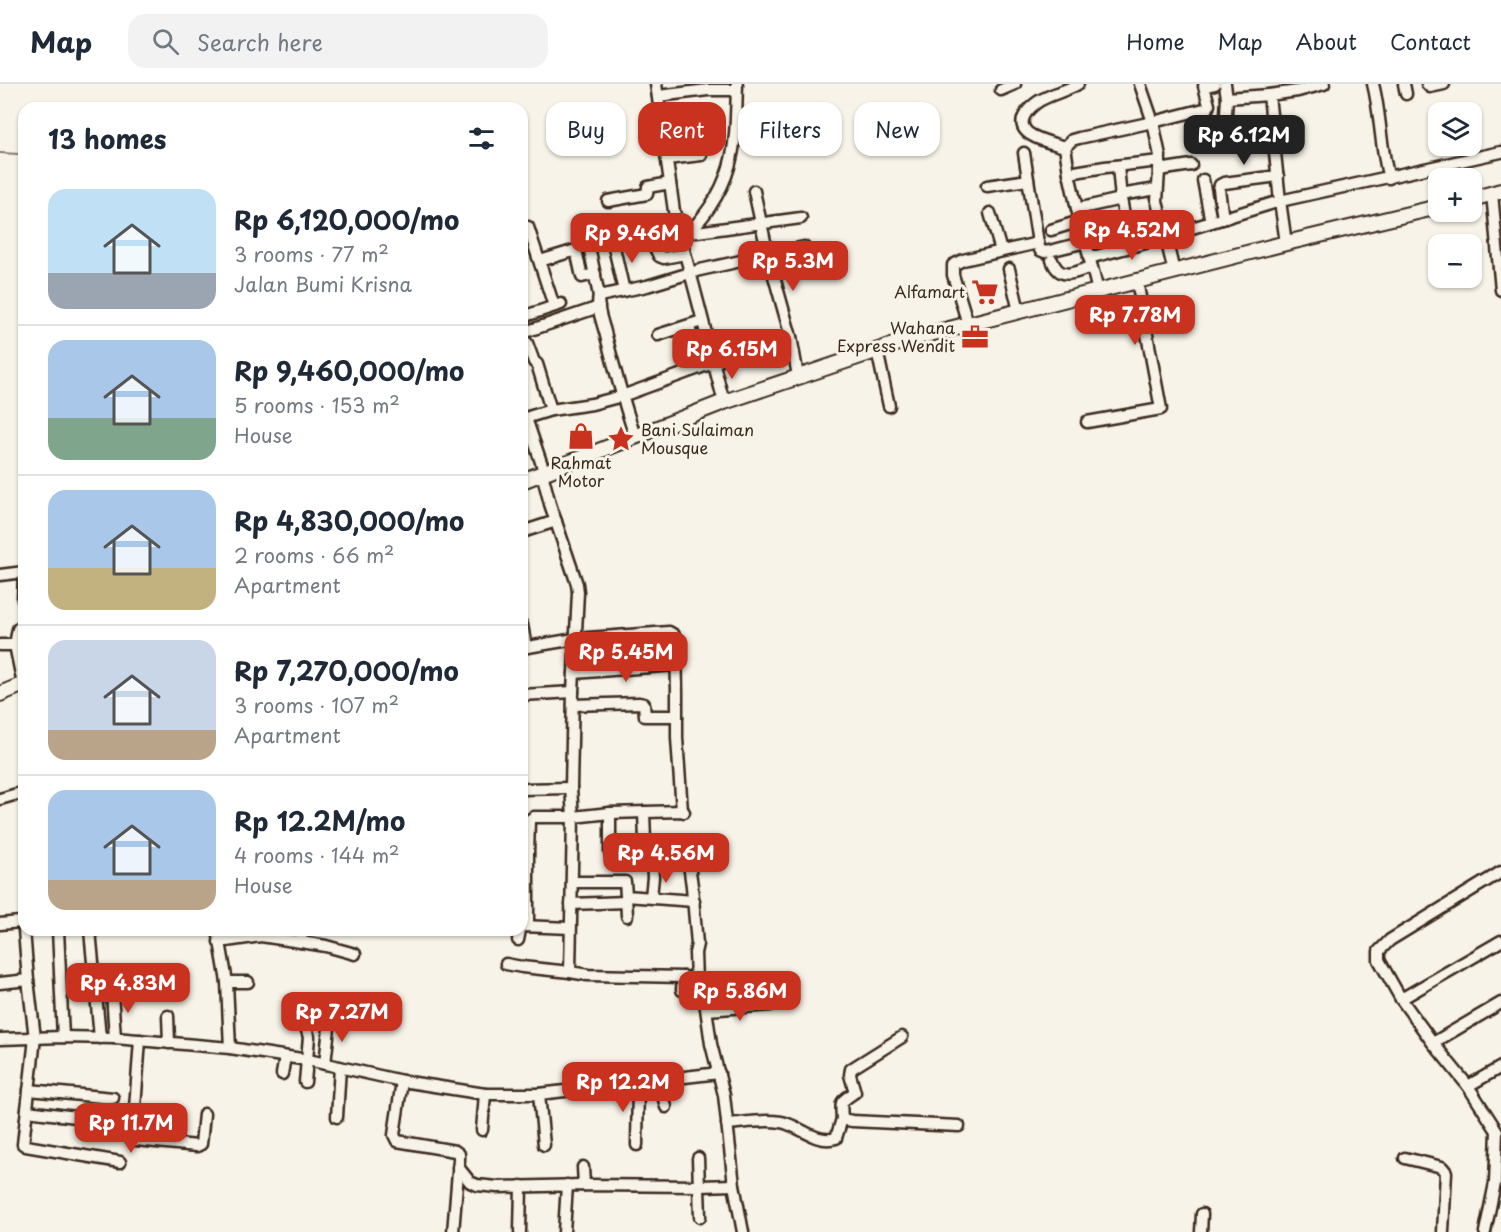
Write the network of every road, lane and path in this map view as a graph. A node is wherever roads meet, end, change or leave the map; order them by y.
1 (657, 84) edge
2 (1015, 84) edge
3 (1077, 84) edge
4 (1140, 84) edge
5 (1210, 84) edge
6 (1215, 84) edge
7 (1226, 84) edge
8 (1324, 84) edge
9 (1373, 84) edge
10 (1427, 84) edge
11 (1444, 84) edge
12 (737, 87) edge
13 (1298, 87) edge
14 (1001, 90) dead end
15 (1267, 91) edge
16 (658, 96) junction
17 (1227, 98) junction
18 (1153, 122) junction
19 (1272, 126) junction
20 (1225, 129) junction
21 (1222, 140) dead end
22 (1065, 147) junction
23 (1501, 152) edge
24 (1024, 153) dead end
25 (692, 156) edge
26 (667, 159) junction
27 (1191, 165) dead end
28 (1118, 166) junction
29 (1159, 166) junction
30 (1069, 173) junction
31 (1278, 176) junction
32 (1389, 178) junction
33 (1028, 180) junction
34 (1203, 180) dead end
35 (670, 183) junction
36 (987, 186) dead end
37 (1157, 189) junction
38 (754, 191) dead end
39 (1497, 192) edge
40 (1482, 196) edge
41 (1120, 197) junction
42 (608, 201) dead end
43 (1280, 201) junction
44 (1077, 209) junction
45 (1428, 209) edge
46 (990, 213) dead end
47 (801, 218) dead end
48 (1223, 219) junction
49 (1080, 221) junction
50 (1212, 222) junction
51 (761, 223) junction
52 (528, 227) edge
53 (1051, 230) dead end
54 (690, 231) junction
55 (1166, 236) junction
56 (681, 240) junction
57 (1086, 242) junction
58 (613, 243) dead end
59 (1038, 243) junction
60 (1286, 243) junction
61 (804, 247) dead end
62 (1130, 247) junction
63 (655, 248) dead end
64 (590, 251) dead end
65 (1001, 251) junction
66 (685, 254) junction
67 (768, 255) junction
68 (1052, 260) dead end
69 (540, 261) junction
70 (1090, 262) junction
71 (1009, 269) dead end
72 (1174, 272) junction
73 (691, 273) junction
74 (595, 274) junction
75 (1137, 281) junction
76 (1501, 290) edge
77 (624, 291) junction
78 (1098, 291) junction
79 (599, 301) junction
80 (1019, 311) junction
81 (528, 315) edge
82 (702, 321) junction
83 (968, 324) junction
84 (689, 326) junction
85 (528, 331) edge
86 (658, 336) dead end
87 (791, 337) junction
88 (528, 346) edge
89 (877, 350) junction
90 (712, 363) junction
91 (699, 368) junction
92 (798, 376) junction
93 (622, 396) junction
94 (724, 402) junction
95 (889, 406) dead end
96 (551, 410) junction
97 (528, 417) edge
98 (1088, 422) dead end
99 (528, 429) edge
100 (635, 437) junction
101 (542, 473) junction
102 (528, 479) edge
103 (556, 521) junction
104 (528, 530) edge
105 (18, 573) edge
106 (0, 575) edge
107 (18, 629) edge
108 (575, 639) junction
109 (0, 645) edge
110 (15, 645) junction
111 (528, 647) edge
112 (18, 660) edge
113 (676, 665) junction
114 (574, 673) junction
115 (18, 686) edge
116 (573, 692) junction
117 (0, 694) edge
118 (528, 695) edge
119 (573, 705) junction
120 (677, 716) junction
121 (571, 788) junction
122 (528, 789) edge
123 (18, 794) edge
124 (0, 799) edge
125 (644, 812) junction
126 (610, 813) junction
127 (573, 816) junction
128 (528, 822) edge
129 (687, 850) dead end
130 (610, 853) dead end
131 (1501, 872) edge
132 (572, 882) junction
133 (651, 897) junction
134 (626, 899) junction
135 (694, 901) junction
136 (571, 904) junction
137 (627, 916) dead end
138 (18, 922) edge
139 (0, 924) edge
140 (570, 928) junction
141 (528, 931) edge
142 (25, 936) edge
143 (58, 936) edge
144 (91, 936) edge
145 (218, 936) edge
146 (247, 936) edge
147 (274, 936) edge
148 (302, 936) edge
149 (1501, 941) edge
150 (219, 942) junction
151 (301, 942) junction
152 (355, 954) dead end
153 (506, 963) dead end
154 (570, 972) junction
155 (682, 977) junction
156 (696, 979) junction
157 (28, 981) junction
158 (227, 982) junction
159 (248, 982) dead end
160 (0, 983) edge
161 (682, 990) dead end
162 (112, 992) dead end
163 (1401, 999) junction
164 (1501, 1003) edge
165 (771, 1005) dead end
166 (707, 1010) junction
167 (168, 1016) dead end
168 (330, 1019) dead end
169 (305, 1024) dead end
170 (63, 1036) junction
171 (902, 1037) dead end
172 (35, 1038) junction
173 (100, 1038) junction
174 (115, 1038) junction
175 (0, 1039) edge
176 (140, 1040) junction
177 (169, 1043) junction
178 (1433, 1043) junction
179 (230, 1048) junction
180 (285, 1057) junction
181 (308, 1060) junction
182 (325, 1064) junction
183 (340, 1067) junction
184 (1501, 1067) edge
185 (714, 1073) junction
186 (282, 1074) dead end
187 (659, 1080) junction
188 (402, 1081) junction
189 (305, 1082) dead end
190 (638, 1082) junction
191 (1468, 1086) junction
192 (29, 1090) junction
193 (485, 1094) junction
194 (539, 1094) junction
195 (113, 1098) dead end
196 (666, 1107) dead end
197 (27, 1111) junction
198 (204, 1114) dead end
199 (337, 1117) dead end
200 (842, 1119) junction
201 (109, 1121) dead end
202 (727, 1124) junction
203 (959, 1126) dead end
204 (482, 1130) dead end
205 (1499, 1130) edge
206 (544, 1145) dead end
207 (637, 1145) dead end
208 (699, 1158) dead end
209 (1405, 1158) dead end
210 (120, 1162) dead end
211 (458, 1167) junction
212 (583, 1167) dead end
213 (567, 1185) junction
214 (584, 1185) junction
215 (734, 1185) junction
216 (521, 1186) junction
217 (700, 1186) junction
218 (1497, 1189) edge
219 (1202, 1214) dead end
220 (700, 1217) dead end
221 (453, 1232) edge
222 (520, 1232) edge
223 (564, 1232) edge
224 (743, 1232) edge
225 (1201, 1232) edge
226 (1443, 1232) edge
227 (1485, 1232) edge

1 - 16 street
2 - 14 street
3 - 22 street
4 - 18 street
5 - 6 street
5 - 18 street
7 - 17 street
8 - 13 street
9 - 32 street
10 - 11 street
12 - 16 street
12 - 54 street
13 - 15 street
15 - 17 street
15 - 19 street
16 - 26 street
17 - 20 street
18 - 22 street
18 - 29 street
19 - 20 street
19 - 31 street
20 - 21 street
22 - 30 street
23 - 32 street
24 - 33 street
25 - 26 street
26 - 35 street
27 - 29 street
28 - 29 street
28 - 30 street
28 - 41 street
29 - 37 street
30 - 44 street
31 - 43 street
31 - 48 street
32 - 43 street
33 - 36 street
33 - 59 street
34 - 50 street
35 - 42 street
35 - 56 street
37 - 41 street
37 - 55 street
38 - 51 street
39 - 40 main road
39 - 76 street
41 - 44 street
41 - 62 street
43 - 48 street
43 - 60 street
44 - 49 street
45 - 60 main road
46 - 65 street
47 - 51 street
48 - 50 street
49 - 53 street
49 - 57 street
50 - 55 street
51 - 54 street
51 - 67 street
52 - 69 street
54 - 56 street
55 - 62 street
55 - 72 street
56 - 66 street
57 - 59 street
57 - 70 street
58 - 77 street
59 - 65 street
60 - 72 main road
61 - 67 street
62 - 70 street
63 - 66 street
64 - 74 street
65 - 83 street
66 - 73 street
67 - 73 street
67 - 87 street
68 - 70 street
69 - 74 street
69 - 81 street
70 - 78 street
71 - 80 street
72 - 75 main road
73 - 77 street
73 - 82 street
74 - 79 street
75 - 78 main road
75 - 98 street
77 - 79 street
78 - 80 main road
79 - 85 street
79 - 93 street
80 - 83 main road
82 - 84 street
82 - 90 street
83 - 89 main road
84 - 86 street
84 - 91 street
87 - 90 street
87 - 92 street
88 - 96 street
89 - 92 main road
89 - 95 street
90 - 91 street
90 - 94 street
91 - 93 street
92 - 94 main road
93 - 96 street
93 - 100 street
94 - 100 main road
96 - 97 street
99 - 101 street
100 - 101 main road
101 - 102 main road
101 - 103 street
103 - 104 street
103 - 108 street
105 - 106 street
107 - 110 street
108 - 111 street
108 - 113 street
108 - 114 street
109 - 110 street
110 - 112 street
113 - 114 street
113 - 120 street
114 - 116 street
115 - 117 main road
116 - 118 street
116 - 119 street
119 - 120 street
119 - 121 street
120 - 125 street
121 - 122 street
121 - 127 street
123 - 124 street
125 - 126 street
125 - 133 street
126 - 127 street
126 - 130 street
127 - 128 street
127 - 132 street
129 - 135 street
131 - 163 street
132 - 134 street
132 - 136 street
133 - 134 street
133 - 135 street
134 - 136 street
134 - 137 street
135 - 156 street
136 - 140 street
138 - 139 street
140 - 141 street
140 - 154 street
142 - 157 street
143 - 170 street
144 - 173 street
145 - 150 street
146 - 150 street
147 - 151 street
148 - 151 street
149 - 163 street
150 - 158 street
151 - 152 street
153 - 154 street
154 - 155 street
155 - 156 street
155 - 161 street
156 - 166 street
157 - 160 street
157 - 172 street
158 - 159 street
158 - 179 street
162 - 174 street
163 - 178 street
164 - 178 street
165 - 166 street
166 - 185 street
167 - 177 street
168 - 182 street
169 - 181 street
170 - 172 street
170 - 173 street
171 - 200 street
172 - 175 street
172 - 192 street
173 - 174 street
174 - 176 street
176 - 177 street
176 - 198 street
177 - 179 street
178 - 191 street
179 - 180 street
180 - 181 street
180 - 186 street
181 - 182 street
181 - 189 street
182 - 183 street
183 - 188 street
183 - 199 street
184 - 191 street
185 - 187 street
185 - 202 street
187 - 190 street
187 - 196 street
188 - 193 street
188 - 211 street
190 - 194 street
190 - 207 street
191 - 205 street
192 - 195 street
192 - 197 street
193 - 194 street
193 - 204 street
194 - 206 street
197 - 201 street
197 - 210 street
200 - 202 street
200 - 203 street
202 - 215 street
205 - 218 street
208 - 217 street
209 - 226 street
211 - 216 street
211 - 221 street
212 - 214 street
213 - 214 street
213 - 216 street
213 - 223 street
214 - 217 street
215 - 217 street
215 - 224 street
216 - 222 street
217 - 220 street
218 - 227 street
219 - 225 street

